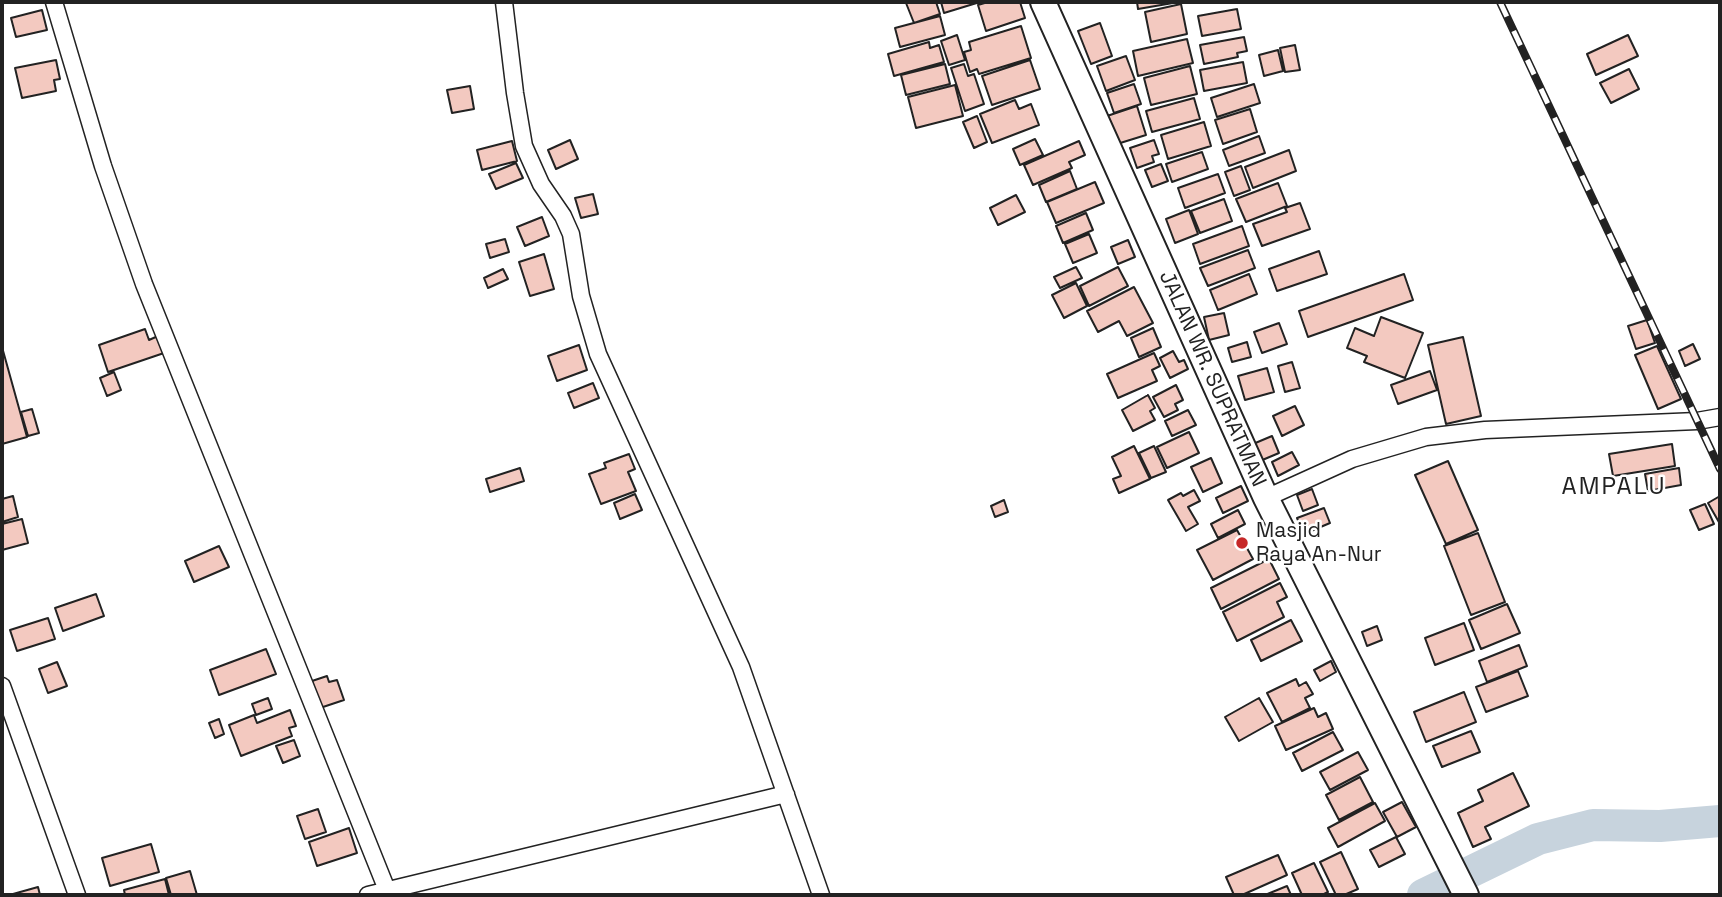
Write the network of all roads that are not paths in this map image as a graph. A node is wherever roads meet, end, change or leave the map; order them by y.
1 (54, 2) edge
2 (504, 2) edge
3 (1043, 2) edge
4 (1720, 416) edge
5 (1266, 498) junction
6 (2, 685) edge
7 (786, 794) junction
8 (387, 890) junction
9 (78, 895) edge
10 (369, 895) edge
11 (821, 895) edge
12 (1466, 895) edge

1 - 8 street
2 - 7 street
3 - 5 main road, JALAN WR. SUPRATMAN
4 - 5 street
5 - 12 main road, JALAN WR. SUPRATMAN
6 - 9 street
7 - 8 street
7 - 11 street
8 - 10 street

